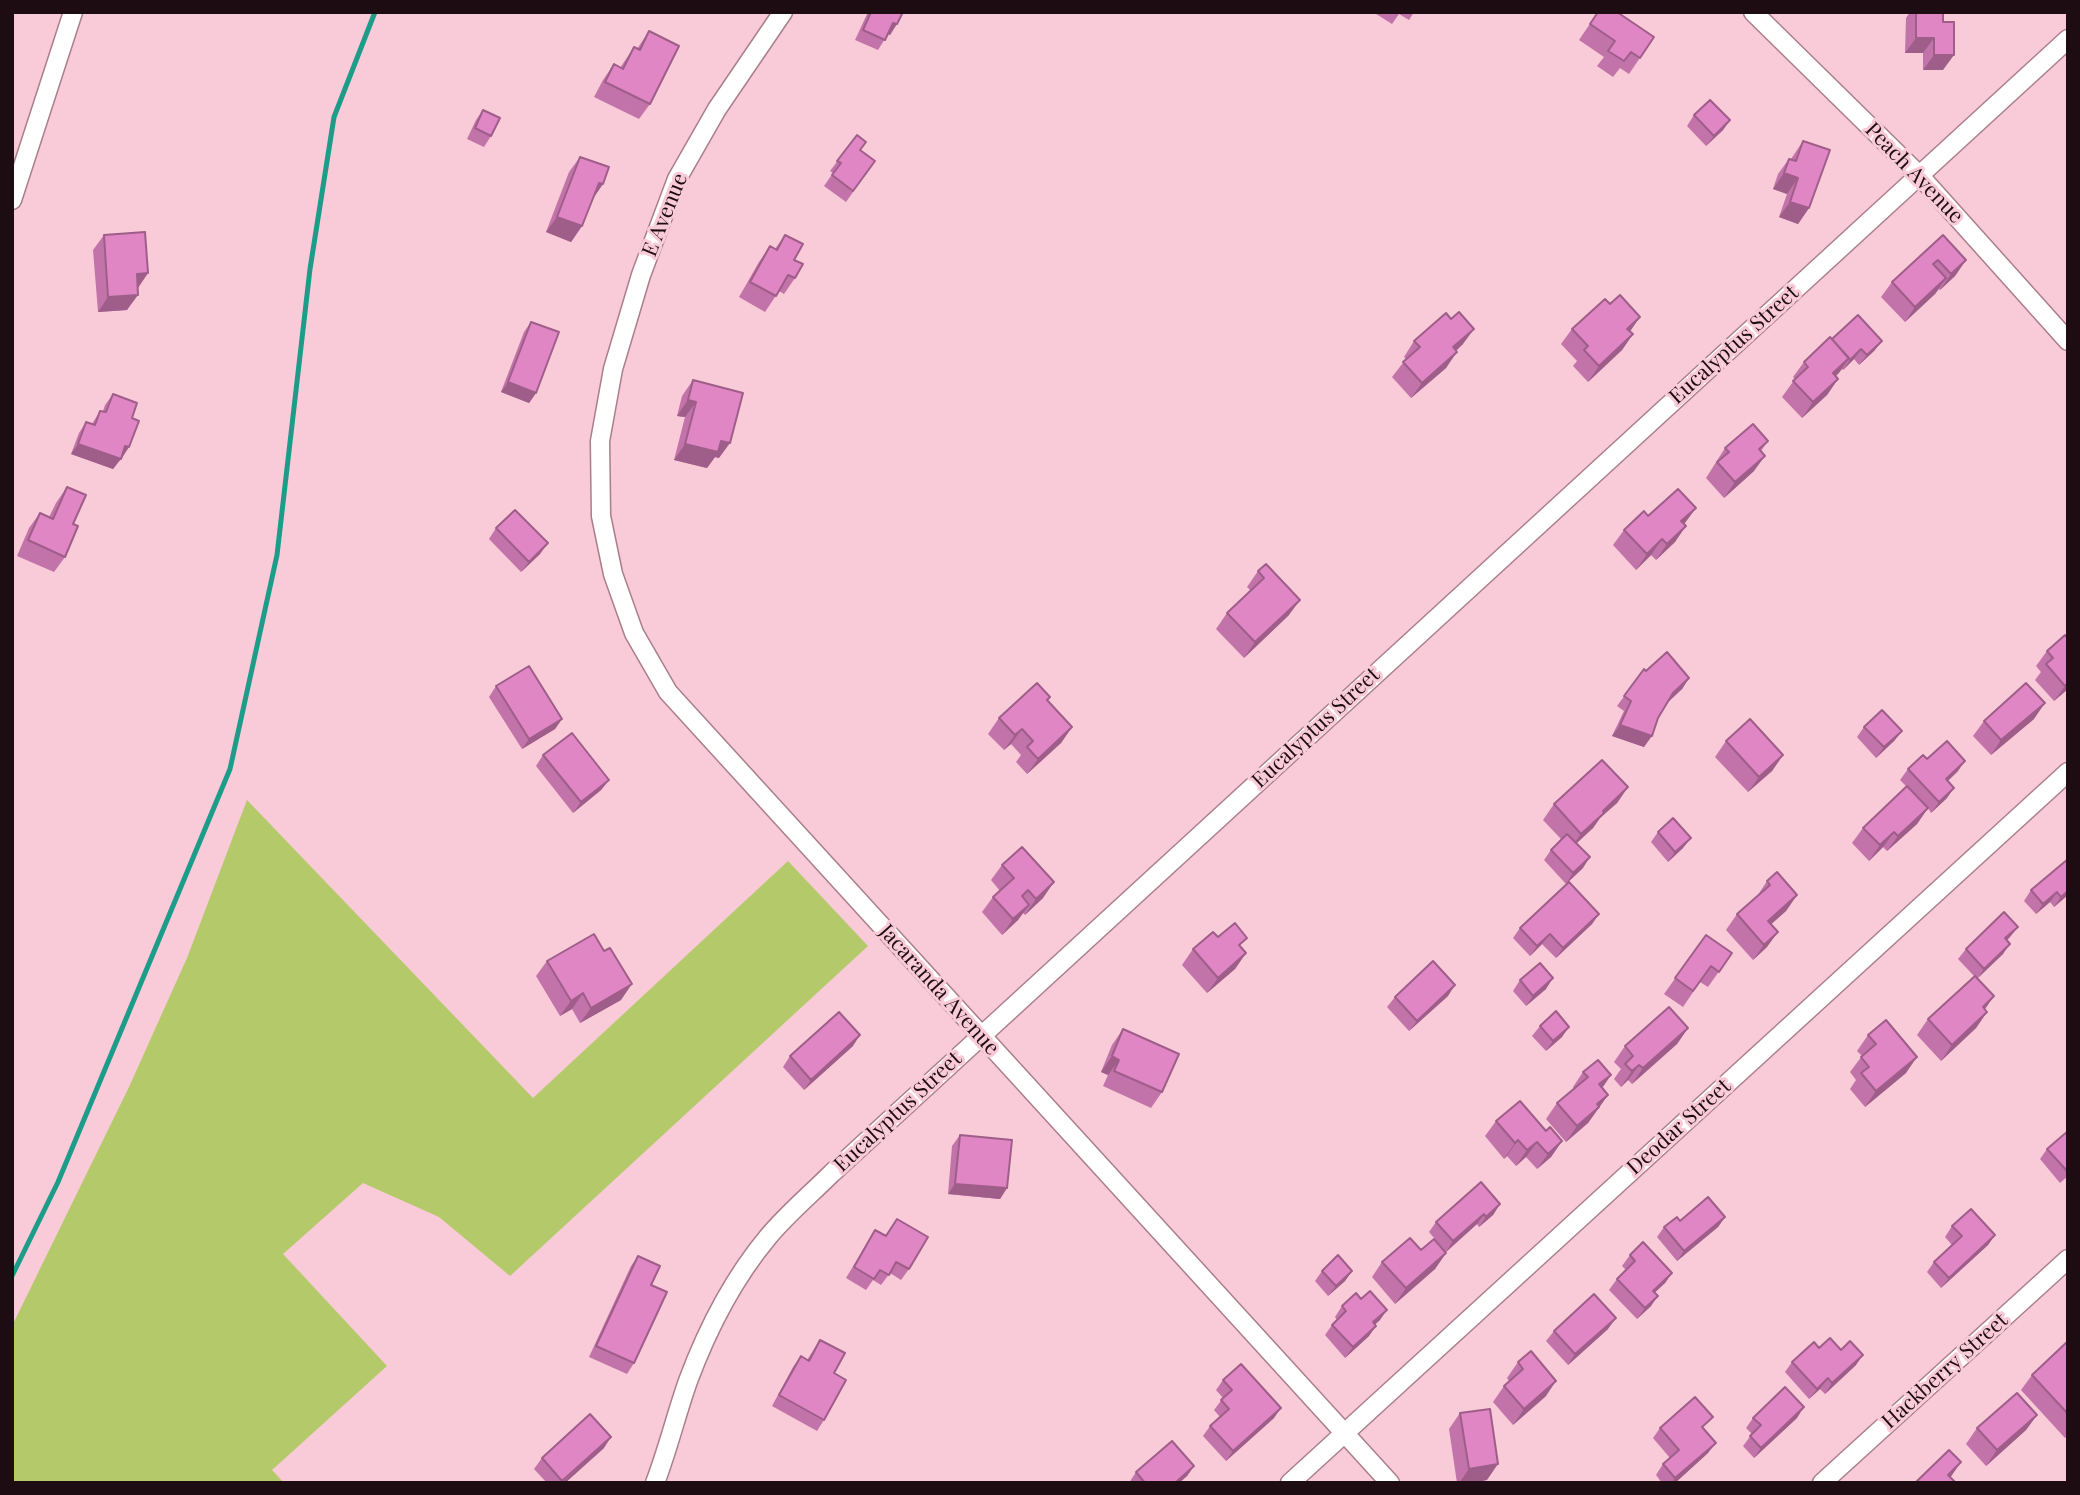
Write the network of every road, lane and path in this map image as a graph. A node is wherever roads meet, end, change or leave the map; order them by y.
1 (73, 12) edge
2 (783, 12) edge
3 (1753, 12) edge
4 (2068, 39) edge
5 (1920, 176) junction
6 (12, 200) edge
7 (2068, 341) edge
8 (600, 441) joint
9 (2068, 772) edge
10 (981, 1036) junction
11 (2068, 1259) edge
12 (1345, 1432) junction
13 (655, 1483) edge
14 (1290, 1483) edge
15 (1390, 1483) edge
16 (1822, 1483) edge

1 - 6 street
2 - 8 street, E Avenue
3 - 5 street, Peach Avenue
4 - 5 street, Eucalyptus Street
5 - 7 street, Peach Avenue
5 - 10 street, Eucalyptus Street
8 - 10 street, Jacaranda Avenue
9 - 12 street, Deodar Street
10 - 12 street, Jacaranda Avenue
10 - 13 street, Eucalyptus Street
11 - 16 street, Hackberry Street
12 - 14 street, Deodar Street
12 - 15 street, Jacaranda Avenue

